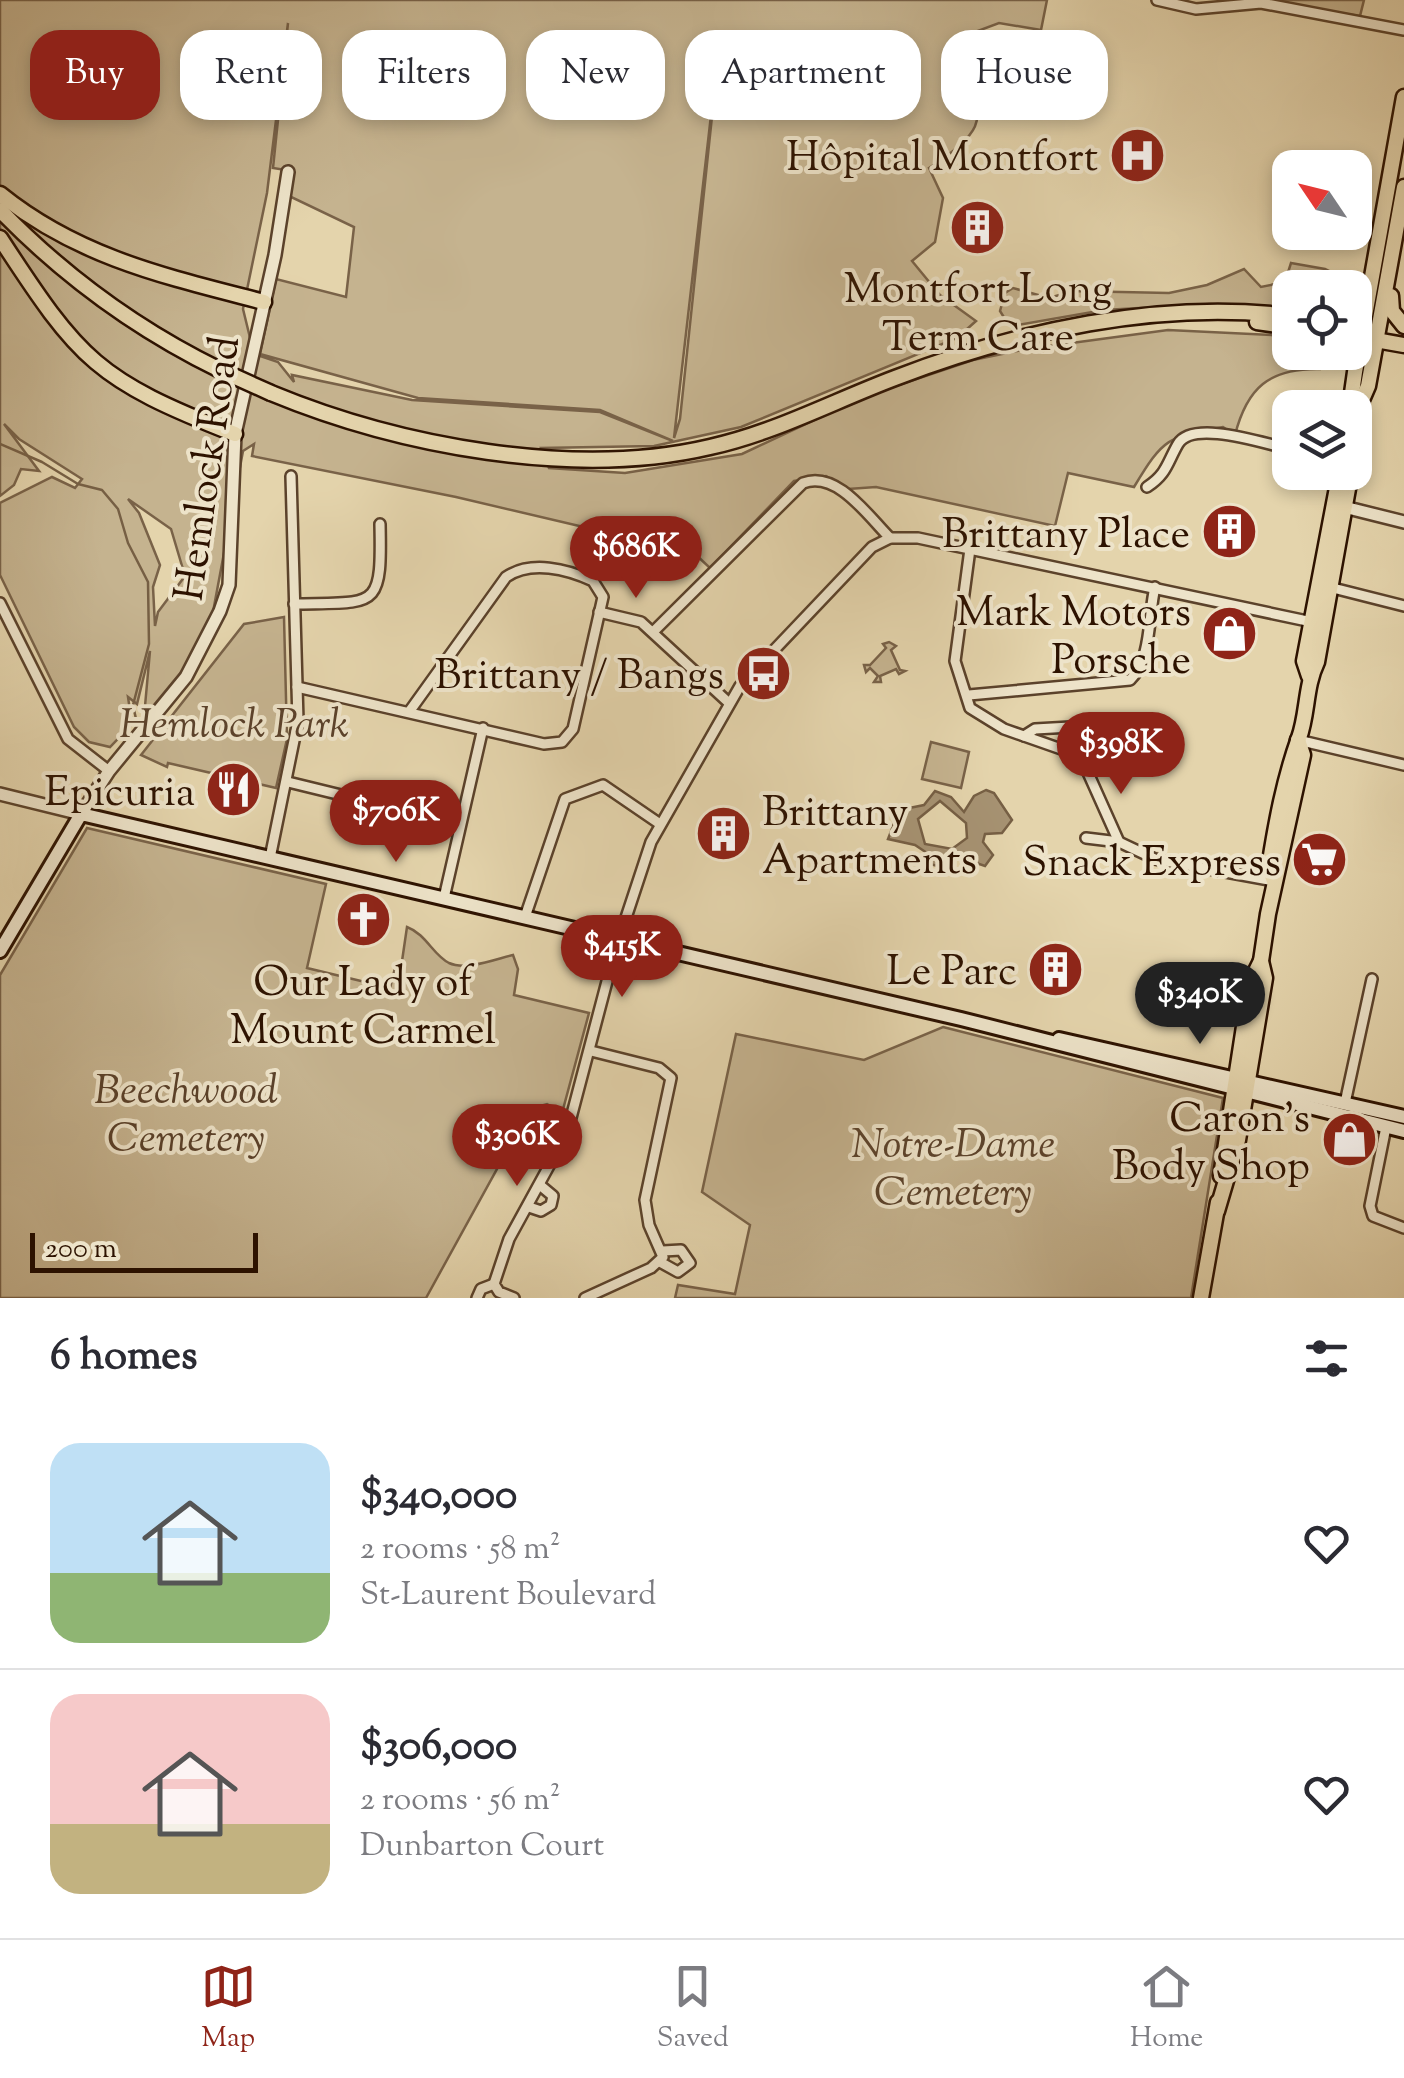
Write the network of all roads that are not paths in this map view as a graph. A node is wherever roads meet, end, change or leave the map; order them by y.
1 (1157, 0) edge
2 (1404, 30) edge
3 (1404, 97) edge
4 (288, 172) dead end
5 (1404, 187) edge
6 (0, 194) edge
7 (0, 210) edge
8 (0, 238) edge
9 (1390, 262) junction
10 (1372, 271) edge
11 (264, 302) junction
12 (1272, 315) edge
13 (1161, 317) junction
14 (1272, 325) edge
15 (1404, 329) edge
16 (1372, 333) edge
17 (1378, 334) junction
18 (1404, 346) edge
19 (1355, 372) edge
20 (1370, 377) junction
21 (1352, 390) edge
22 (1365, 390) edge
23 (235, 434) junction
24 (1272, 445) edge
25 (291, 476) dead end
26 (1147, 487) dead end
27 (1339, 490) edge
28 (1345, 490) edge
29 (1339, 506) junction
30 (1404, 522) edge
31 (380, 524) dead end
32 (890, 538) junction
33 (970, 549) junction
34 (1325, 586) junction
35 (1155, 587) junction
36 (0, 603) edge
37 (294, 604) junction
38 (1404, 606) edge
39 (599, 612) junction
40 (1318, 624) junction
41 (654, 632) junction
42 (297, 687) junction
43 (969, 695) junction
44 (729, 703) junction
45 (410, 712) junction
46 (1141, 723) dead end
47 (1088, 726) junction
48 (483, 728) junction
49 (1024, 736) junction
50 (1298, 740) junction
51 (1084, 757) junction
52 (1404, 764) edge
53 (110, 770) junction
54 (288, 782) junction
55 (0, 794) edge
56 (82, 814) junction
57 (460, 824) junction
58 (660, 824) junction
59 (1086, 838) dead end
60 (1118, 842) junction
61 (270, 858) junction
62 (1274, 881) junction
63 (444, 898) junction
64 (525, 917) junction
65 (620, 938) junction
66 (0, 951) edge
67 (1372, 979) dead end
68 (590, 1051) junction
69 (1241, 1085) junction
70 (1345, 1103) junction
71 (1404, 1117) edge
72 (1386, 1127) junction
73 (1404, 1131) edge
74 (541, 1186) junction
75 (529, 1207) junction
76 (1404, 1228) edge
77 (494, 1284) junction
78 (507, 1297) edge
79 (476, 1298) edge
80 (586, 1298) edge
81 (1201, 1298) edge

1 - 2 street
3 - 10 main road
4 - 11 street, Hemlock Road
5 - 9 main road
6 - 11 main road
7 - 13 main road, bridge
8 - 23 main road
9 - 15 main road
9 - 17 main road
11 - 23 street, Hemlock Road
12 - 13 main road
13 - 14 main road
15 - 17 main road
16 - 17 main road
17 - 18 main road
17 - 20 main road
18 - 20 main road
19 - 21 main road
20 - 22 main road
23 - 53 street, Hemlock Road
24 - 26 street
25 - 37 street
27 - 29 main road
28 - 29 main road
29 - 30 street
29 - 34 main road
31 - 37 street
32 - 33 street
32 - 41 street
32 - 44 street
33 - 35 street
33 - 43 street
34 - 38 street
34 - 40 main road
35 - 40 street
35 - 43 street
36 - 53 street
37 - 42 street
39 - 41 street
39 - 45 street
39 - 48 street
40 - 50 main road
41 - 44 street
42 - 45 street
42 - 54 street
43 - 49 street
44 - 58 street
45 - 48 street
46 - 47 street
47 - 49 street
47 - 51 street
48 - 57 street
49 - 51 street
50 - 52 street
50 - 62 main road
51 - 60 street
53 - 56 street, Hemlock Road
54 - 57 street
54 - 61 street
55 - 56 street
56 - 61 main road
56 - 66 main road, Hemlock Road
57 - 63 street
58 - 64 street
58 - 65 street
59 - 60 street
60 - 62 street
61 - 63 main road
62 - 69 main road
63 - 64 main road
64 - 65 main road
65 - 68 street
65 - 69 main road
67 - 70 street
68 - 74 street
68 - 80 street
69 - 70 main road
69 - 72 main road
69 - 81 main road
70 - 71 main road
72 - 73 main road
72 - 76 street
74 - 75 street
74 - 75 street
75 - 77 street
77 - 78 street
77 - 79 street

